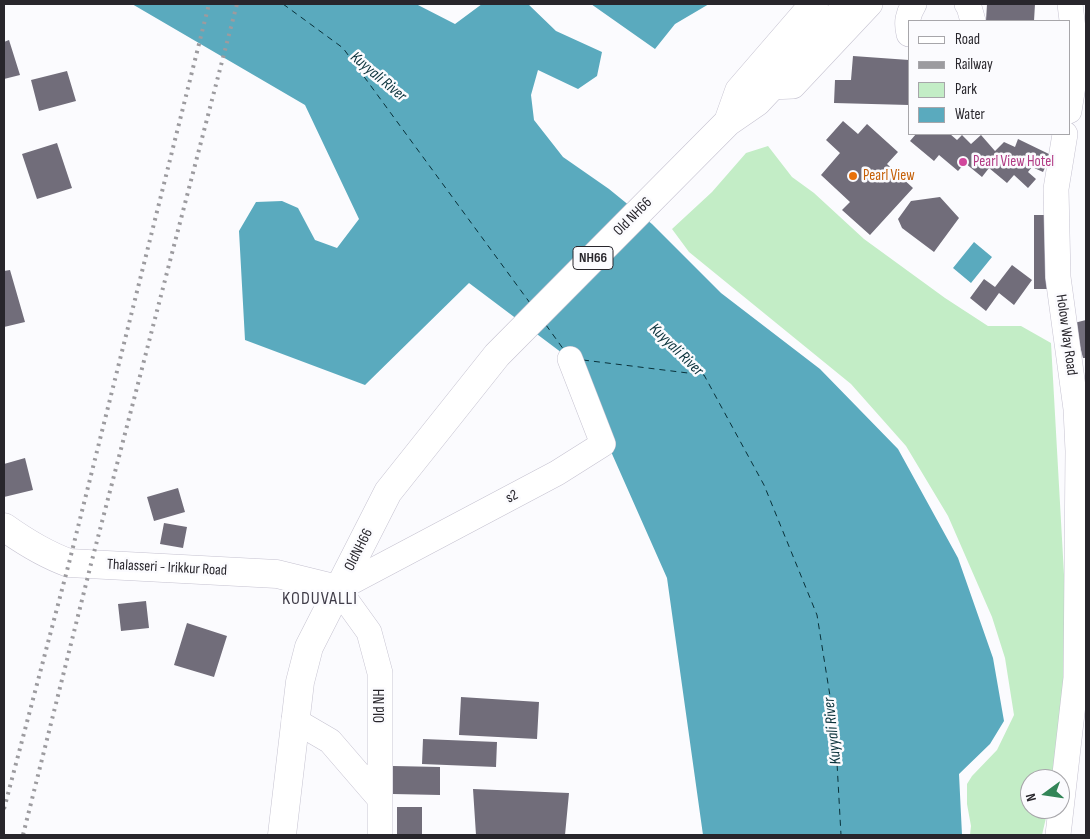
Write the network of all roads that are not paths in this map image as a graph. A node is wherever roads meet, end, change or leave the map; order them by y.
1 (814, 4) edge
2 (849, 4) edge
3 (870, 4) edge
4 (914, 4) edge
5 (967, 4) edge
6 (1070, 4) edge
7 (974, 20) edge
8 (908, 30) edge
9 (771, 86) junction
10 (1070, 105) edge
11 (728, 122) junction
12 (1065, 135) edge
13 (497, 356) joint
14 (570, 359) dead end
15 (1081, 408) edge
16 (4, 527) edge
17 (338, 589) junction
18 (294, 720) junction
19 (380, 799) junction
20 (282, 835) edge
21 (380, 835) edge
22 (1058, 835) edge

1 - 11 main road, Old NH66 / NH66
2 - 9 main road, Old NH66 / NH66
3 - 9 street
4 - 8 street
5 - 7 street
6 - 10 street
9 - 11 main road, Old NH66 / NH66
11 - 13 main road, Old NH66 / NH66
12 - 15 street, Holow Way Road
13 - 17 main road, OldNH66 / NH66
14 - 17 street, s2
15 - 22 street, Holow Way Road
16 - 17 main road, Thalasseri - Irikkur Road
17 - 18 main road, OldNH66 / NH66
17 - 19 street, Old NH
18 - 19 street
18 - 20 main road, OldNH66 / NH66
19 - 21 street, Old NH

